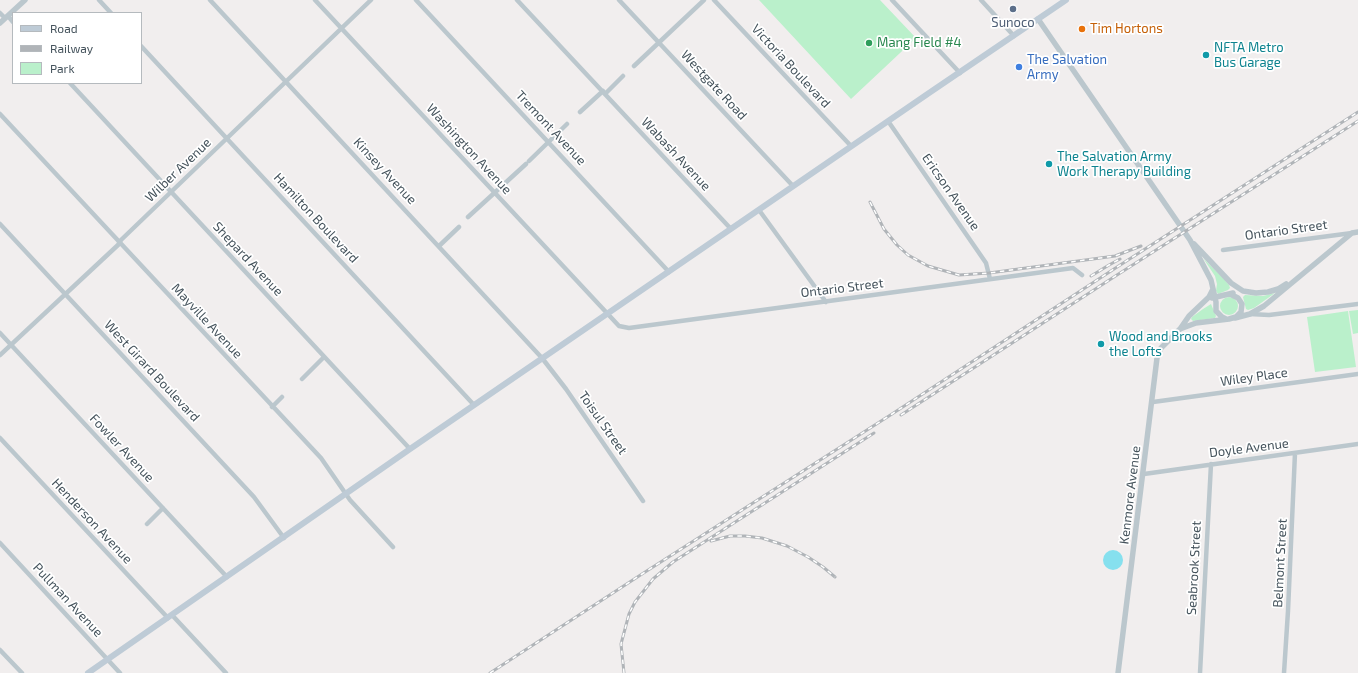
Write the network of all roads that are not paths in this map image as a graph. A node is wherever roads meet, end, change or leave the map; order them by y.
1 (25, 0) edge
2 (99, 0) edge
3 (210, 0) edge
4 (315, 0) edge
5 (371, 0) edge
6 (416, 0) edge
7 (517, 0) edge
8 (619, 0) edge
9 (704, 0) edge
10 (714, 0) edge
11 (892, 0) edge
12 (981, 0) edge
13 (1066, 0) edge
14 (110, 12) edge
15 (0, 13) edge
16 (6, 17) junction
17 (1038, 19) junction
18 (12, 21) edge
19 (0, 23) edge
20 (341, 28) junction
21 (1014, 36) junction
22 (659, 42) junction
23 (142, 47) edge
24 (634, 66) dead end
25 (960, 73) junction
26 (623, 76) dead end
27 (286, 81) junction
28 (71, 84) edge
29 (604, 93) junction
30 (580, 112) dead end
31 (0, 114) edge
32 (888, 121) junction
33 (567, 124) dead end
34 (227, 138) junction
35 (548, 142) junction
36 (851, 146) junction
37 (793, 186) junction
38 (171, 192) junction
39 (495, 192) junction
40 (759, 210) junction
41 (468, 217) dead end
42 (0, 224) edge
43 (459, 227) dead end
44 (731, 229) junction
45 (1355, 232) edge
46 (1190, 240) junction
47 (120, 243) junction
48 (439, 246) junction
49 (1223, 250) dead end
50 (669, 272) junction
51 (1302, 274) junction
52 (1082, 275) dead end
53 (990, 279) junction
54 (1232, 283) junction
55 (1243, 291) junction
56 (1236, 292) junction
57 (65, 294) junction
58 (1230, 294) junction
59 (1214, 298) junction
60 (1240, 301) junction
61 (826, 302) junction
62 (1358, 304) edge
63 (608, 313) junction
64 (1250, 314) junction
65 (1235, 318) junction
66 (1226, 319) junction
67 (1180, 329) junction
68 (0, 333) edge
69 (11, 345) junction
70 (0, 355) edge
71 (324, 357) junction
72 (542, 358) junction
73 (1358, 374) edge
74 (302, 379) dead end
75 (282, 397) dead end
76 (1153, 402) junction
77 (474, 405) junction
78 (272, 407) junction
79 (0, 438) edge
80 (1358, 444) edge
81 (410, 449) junction
82 (1296, 453) junction
83 (1211, 464) junction
84 (1144, 474) junction
85 (346, 494) junction
86 (643, 501) dead end
87 (163, 508) junction
88 (147, 524) dead end
89 (284, 538) junction
90 (0, 543) edge
91 (393, 546) dead end
92 (228, 577) junction
93 (170, 617) junction
94 (0, 650) edge
95 (108, 660) junction
96 (22, 673) edge
97 (88, 673) edge
98 (120, 673) edge
99 (226, 673) edge
100 (1118, 673) edge
101 (1200, 673) edge
102 (1284, 673) edge

1 - 16 street
2 - 14 street
3 - 27 street, Kinsey Avenue
4 - 20 street, Washington Avenue
5 - 20 street, Wilber Avenue
6 - 35 street, Tremont Avenue
7 - 29 street, Wabash Avenue
8 - 22 street, Westgate Road
9 - 22 street
10 - 36 street, Victoria Boulevard
11 - 25 street
12 - 21 street
13 - 17 main road
15 - 16 street
16 - 18 street
16 - 19 street
17 - 21 main road
17 - 46 street, Kenmore Avenue
20 - 27 street, Wilber Avenue
20 - 39 street, Washington Avenue
21 - 25 main road
22 - 24 street
22 - 37 street, Westgate Road
23 - 34 street, Hamilton Boulevard
25 - 32 main road
26 - 29 street
27 - 34 street, Wilber Avenue
27 - 48 street, Kinsey Avenue
28 - 38 street, Shepard Avenue
29 - 30 street
29 - 44 street, Wabash Avenue
31 - 47 street, Mayville Avenue
32 - 36 main road
32 - 53 street, Ericson Avenue
33 - 35 street
34 - 38 street, Wilber Avenue
34 - 77 street, Hamilton Boulevard
35 - 39 street
35 - 50 street, Tremont Avenue
36 - 37 main road
37 - 40 main road
38 - 47 street, Wilber Avenue
38 - 71 street, Shepard Avenue
39 - 41 street
39 - 63 street, Washington Avenue
40 - 44 main road
40 - 61 street
42 - 57 street, West Girard Boulevard
43 - 48 street
44 - 50 main road
45 - 49 street, Ontario Street
45 - 51 street, Ontario Street
46 - 54 street, Kenmore Avenue
46 - 59 street, Kenmore Avenue
47 - 57 street, Wilber Avenue
47 - 78 street, Mayville Avenue
48 - 72 street, Kinsey Avenue
50 - 63 main road
51 - 55 street, Ontario Street
51 - 64 street, Ontario Street
52 - 53 street, Ontario Street
53 - 61 street, Ontario Street
54 - 55 street, Ontario Street
54 - 56 street
55 - 56 street
56 - 58 street
56 - 60 street
57 - 69 street, Wilber Avenue
57 - 89 street, West Girard Boulevard
58 - 59 street
58 - 60 street
59 - 66 street
59 - 67 street, Kenmore Avenue
60 - 65 street
61 - 63 street, Ontario Street
62 - 64 street
63 - 72 main road
64 - 65 street, Ontario Street
65 - 66 street
66 - 67 street
67 - 76 street, Kenmore Avenue
68 - 69 street, Fowler Avenue
69 - 70 street, Wilber Avenue
69 - 87 street, Fowler Avenue
71 - 74 street
71 - 81 street, Shepard Avenue
72 - 77 main road
72 - 86 street, Toisul Street
73 - 76 street, Wiley Place
75 - 78 street
76 - 84 street, Kenmore Avenue
77 - 81 main road
78 - 85 street, Mayville Avenue
79 - 93 street, Henderson Avenue
80 - 82 street, Doyle Avenue
81 - 85 main road
82 - 83 street, Doyle Avenue
82 - 102 street, Belmont Street
83 - 84 street, Doyle Avenue
83 - 101 street, Seabrook Street
84 - 100 street, Kenmore Avenue
85 - 89 main road
85 - 91 street, Mayville Avenue
87 - 88 street
87 - 92 street, Fowler Avenue
89 - 92 main road
90 - 95 street, Pullman Avenue
92 - 93 main road
93 - 95 main road
93 - 99 street, Henderson Avenue
94 - 96 street
95 - 97 main road
95 - 98 street, Pullman Avenue

